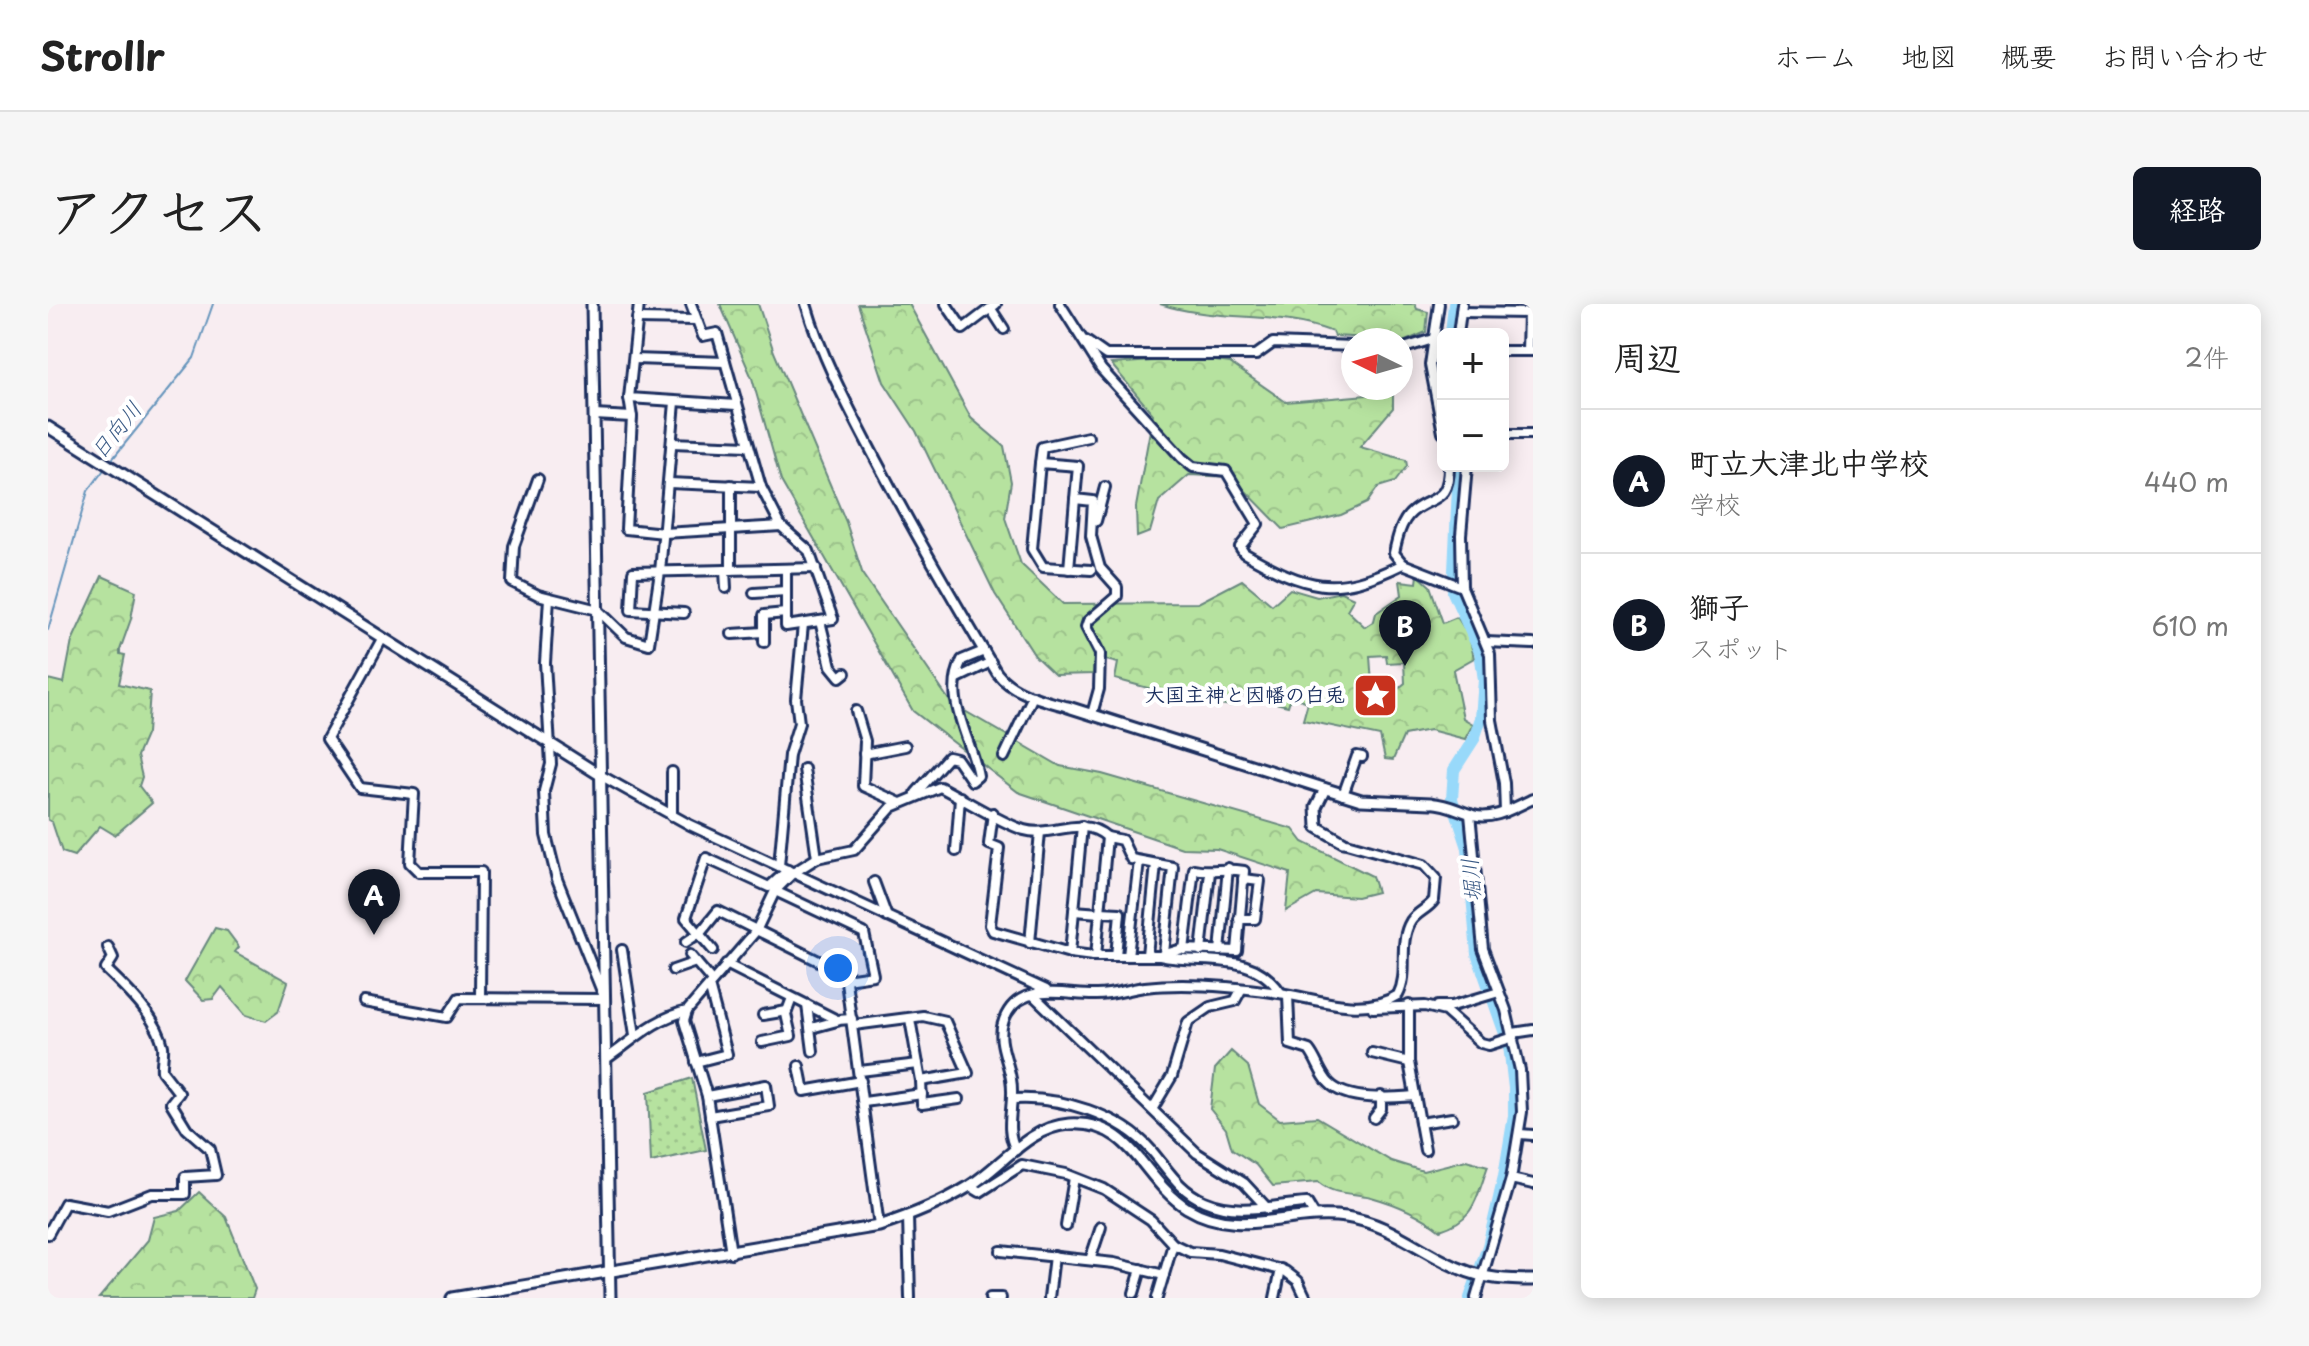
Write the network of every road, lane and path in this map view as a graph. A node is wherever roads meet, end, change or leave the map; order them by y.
1 (592, 304) edge
2 (639, 304) edge
3 (691, 304) edge
4 (806, 304) edge
5 (946, 304) edge
6 (1060, 304) edge
7 (1439, 304) edge
8 (996, 305) edge
9 (1461, 308) edge
10 (637, 319) junction
11 (696, 320) junction
12 (1076, 328) junction
13 (1459, 328) edge
14 (1004, 329) dead end
15 (1433, 339) junction
16 (1413, 345) edge
17 (1341, 346) edge
18 (1509, 351) edge
19 (1530, 351) edge
20 (634, 359) junction
21 (725, 362) junction
22 (629, 398) junction
23 (1437, 401) edge
24 (675, 402) junction
25 (736, 405) junction
26 (594, 415) junction
27 (632, 417) junction
28 (48, 427) edge
29 (1509, 434) edge
30 (1533, 434) edge
31 (1088, 437) dead end
32 (672, 443) junction
33 (748, 446) junction
34 (1040, 463) junction
35 (1448, 472) edge
36 (1466, 472) edge
37 (538, 479) dead end
38 (669, 483) junction
39 (731, 485) junction
40 (761, 487) junction
41 (1105, 487) dead end
42 (1075, 499) junction
43 (781, 526) junction
44 (730, 530) junction
45 (664, 533) junction
46 (1095, 550) junction
47 (1403, 564) junction
48 (816, 568) junction
49 (786, 569) junction
50 (1069, 569) junction
51 (728, 570) junction
52 (1091, 570) dead end
53 (660, 572) junction
54 (1462, 587) junction
55 (726, 588) dead end
56 (786, 591) junction
57 (754, 593) dead end
58 (549, 598) junction
59 (598, 610) junction
60 (654, 611) junction
61 (684, 613) dead end
62 (786, 613) junction
63 (820, 621) junction
64 (803, 624) junction
65 (732, 634) dead end
66 (382, 639) junction
67 (1486, 642) junction
68 (1533, 644) edge
69 (984, 651) junction
70 (991, 662) junction
71 (841, 677) dead end
72 (958, 678) junction
73 (1033, 696) junction
74 (1068, 707) joint
75 (856, 711) dead end
76 (1092, 714) junction
77 (549, 744) junction
78 (905, 746) dead end
79 (864, 754) junction
80 (1004, 757) dead end
81 (1362, 757) dead end
82 (804, 769) dead end
83 (672, 772) dead end
84 (600, 775) junction
85 (1325, 789) junction
86 (1343, 795) junction
87 (913, 797) junction
88 (960, 797) junction
89 (1533, 799) edge
90 (900, 803) junction
91 (1431, 803) joint
92 (1505, 812) junction
93 (993, 813) junction
94 (1470, 814) junction
95 (672, 816) junction
96 (1082, 826) junction
97 (1040, 832) junction
98 (1107, 837) junction
99 (1343, 842) joint
100 (956, 851) dead end
101 (817, 858) junction
102 (1139, 861) junction
103 (1156, 864) junction
104 (1228, 868) junction
105 (787, 870) junction
106 (1210, 872) junction
107 (1243, 879) junction
108 (874, 882) dead end
109 (775, 891) junction
110 (1074, 911) junction
111 (1100, 912) junction
112 (887, 917) junction
113 (1239, 919) junction
114 (756, 931) junction
115 (701, 932) junction
116 (686, 942) dead end
117 (1030, 943) junction
118 (108, 947) dead end
119 (622, 950) dead end
120 (713, 950) dead end
121 (1184, 950) junction
122 (1201, 951) junction
123 (1220, 951) junction
124 (1070, 953) junction
125 (1162, 954) junction
126 (1147, 955) junction
127 (1096, 956) junction
128 (1116, 956) junction
129 (1128, 956) junction
130 (726, 964) junction
131 (673, 970) dead end
132 (846, 979) junction
133 (710, 984) junction
134 (1046, 990) junction
135 (1241, 990) junction
136 (1499, 992) junction
137 (1285, 994) junction
138 (1033, 995) junction
139 (480, 998) junction
140 (792, 998) junction
141 (605, 999) junction
142 (364, 1002) dead end
143 (807, 1005) junction
144 (1356, 1005) junction
145 (1409, 1005) junction
146 (1425, 1006) junction
147 (687, 1011) junction
148 (787, 1011) junction
149 (763, 1015) dead end
150 (910, 1019) junction
151 (837, 1020) junction
152 (853, 1022) junction
153 (811, 1028) junction
154 (1533, 1030) edge
155 (635, 1035) junction
156 (1513, 1035) junction
157 (762, 1042) dead end
158 (813, 1051) dead end
159 (1372, 1053) dead end
160 (606, 1059) junction
161 (696, 1062) junction
162 (1409, 1062) junction
163 (918, 1064) junction
164 (799, 1066) dead end
165 (860, 1076) junction
166 (921, 1081) junction
167 (922, 1094) junction
168 (707, 1096) junction
169 (1381, 1096) junction
170 (1415, 1096) junction
171 (959, 1099) dead end
172 (1013, 1099) junction
173 (1522, 1099) junction
174 (1533, 1099) edge
175 (864, 1102) junction
176 (1153, 1108) junction
177 (710, 1116) junction
178 (1374, 1118) dead end
179 (1452, 1118) dead end
180 (1420, 1123) junction
181 (1520, 1134) junction
182 (1533, 1135) edge
183 (1016, 1150) junction
184 (1425, 1150) dead end
185 (1074, 1178) junction
186 (1511, 1179) junction
187 (1533, 1184) edge
188 (970, 1186) junction
189 (1268, 1209) junction
190 (908, 1216) junction
191 (1315, 1216) junction
192 (879, 1226) junction
193 (1066, 1226) dead end
194 (1101, 1227) dead end
195 (48, 1234) edge
196 (1173, 1244) junction
197 (1001, 1251) dead end
198 (731, 1253) junction
199 (1054, 1256) junction
200 (1090, 1260) junction
201 (1141, 1269) junction
202 (1281, 1269) junction
203 (609, 1271) junction
204 (1164, 1275) junction
205 (1479, 1275) junction
206 (1533, 1280) edge
207 (1134, 1293) dead end
208 (452, 1298) edge
209 (610, 1298) edge
210 (910, 1298) edge
211 (990, 1298) edge
212 (1001, 1298) edge
213 (1049, 1298) edge
214 (1157, 1298) edge
215 (1275, 1298) edge
216 (1306, 1298) edge
217 (1476, 1298) edge

1 - 26 street
2 - 10 street
3 - 11 street
4 - 69 street
5 - 8 street
6 - 12 street
7 - 15 street
8 - 14 street
9 - 13 street
9 - 19 street
10 - 11 street
10 - 20 street
11 - 21 street
12 - 17 street
12 - 47 street
15 - 16 street
15 - 23 street
18 - 19 street
20 - 21 street
20 - 22 street
21 - 25 street
22 - 24 street
22 - 27 street
24 - 25 street
24 - 32 street
25 - 33 street
26 - 27 street
26 - 59 street
27 - 45 street
28 - 66 street
29 - 30 street
31 - 34 street
32 - 33 street
32 - 38 street
33 - 40 street
34 - 42 street
34 - 50 street
35 - 47 street
36 - 54 street
37 - 58 street
38 - 39 street
38 - 45 street
39 - 40 street
39 - 44 street
40 - 43 street
41 - 46 street
42 - 46 street
42 - 50 street
43 - 44 street
43 - 48 street
44 - 45 street
44 - 51 street
45 - 53 street
46 - 76 street
47 - 54 street
48 - 49 street
48 - 63 street
49 - 51 street
49 - 56 street
50 - 52 street
51 - 53 street
51 - 55 street
53 - 60 street
53 - 60 street
54 - 67 street
56 - 57 street
56 - 62 street
58 - 59 street
58 - 77 street
59 - 60 street
59 - 84 street
60 - 61 street
62 - 64 street
62 - 65 street
63 - 64 street
63 - 71 street
64 - 105 street
66 - 77 street
66 - 139 street
67 - 68 street
67 - 92 street
69 - 70 street
69 - 72 street
70 - 72 street
70 - 73 street
72 - 87 street
73 - 74 street
73 - 80 street
74 - 76 street
75 - 79 street
76 - 85 street
77 - 84 street
77 - 141 street
78 - 79 street
79 - 90 street
81 - 86 street
82 - 101 street
83 - 95 street
84 - 95 street
84 - 141 street
85 - 86 street
85 - 99 street
86 - 91 street
87 - 88 street
87 - 90 street
88 - 93 street
88 - 100 street
89 - 92 street
90 - 101 street
91 - 94 street
92 - 94 street
93 - 97 street
93 - 117 street
94 - 136 street
95 - 105 street
96 - 97 street
96 - 98 street
96 - 110 street
97 - 117 street
98 - 102 street
98 - 111 street
99 - 144 street
101 - 105 street
102 - 103 street
102 - 129 street
103 - 125 street
103 - 126 street
104 - 106 street
104 - 107 street
104 - 123 street
105 - 109 street
105 - 112 street
105 - 115 street
106 - 121 street
106 - 122 street
107 - 113 street
107 - 113 street
108 - 112 street
109 - 114 street
109 - 132 street
110 - 111 street
110 - 124 street
111 - 127 street
111 - 128 street
112 - 134 street
113 - 123 street
114 - 115 street
114 - 130 street
114 - 132 street
115 - 116 street
115 - 120 street
117 - 124 street
118 - 195 street
119 - 155 street
121 - 122 street
121 - 125 street
122 - 123 street
124 - 127 street
125 - 126 street
125 - 137 street
126 - 129 street
127 - 128 street
128 - 129 street
130 - 133 street
130 - 140 street
131 - 133 street
132 - 152 street
133 - 147 street
133 - 161 street
134 - 135 street
134 - 138 street
135 - 137 street
135 - 176 street
136 - 146 street
136 - 156 street
137 - 144 street
137 - 169 street
138 - 172 street
138 - 176 street
139 - 141 street
139 - 142 street
140 - 143 street
140 - 148 street
141 - 160 street
143 - 151 street
143 - 153 street
144 - 145 street
145 - 146 street
145 - 162 street
146 - 156 street
147 - 155 street
147 - 161 street
148 - 149 street
148 - 157 street
150 - 152 street
150 - 163 street
150 - 166 street
151 - 152 street
151 - 153 street
152 - 165 street
153 - 158 street
154 - 156 street
155 - 160 street
156 - 173 street
159 - 162 street
160 - 203 street
161 - 168 street
162 - 170 street
163 - 165 street
163 - 166 street
164 - 165 street
165 - 175 street
166 - 167 street
167 - 171 street
167 - 175 street
168 - 177 street
168 - 177 street
169 - 170 street
169 - 178 street
170 - 180 street
172 - 183 street
172 - 189 street
173 - 174 street
173 - 181 street
175 - 192 street
176 - 189 street
177 - 198 street
179 - 180 street
180 - 184 street
181 - 182 street
181 - 186 street
183 - 188 street
183 - 191 street
185 - 188 street
185 - 193 street
185 - 196 street
186 - 187 street
186 - 205 street
188 - 190 street
189 - 191 street
190 - 192 street
190 - 210 street
191 - 205 street
192 - 198 street
194 - 200 street
196 - 202 street
196 - 204 street
197 - 199 street
198 - 203 street
199 - 200 street
199 - 213 street
200 - 201 street
201 - 204 street
201 - 207 street
202 - 215 street
202 - 216 street
203 - 208 street
203 - 209 street
204 - 214 street
205 - 206 street
205 - 217 street
211 - 212 street

